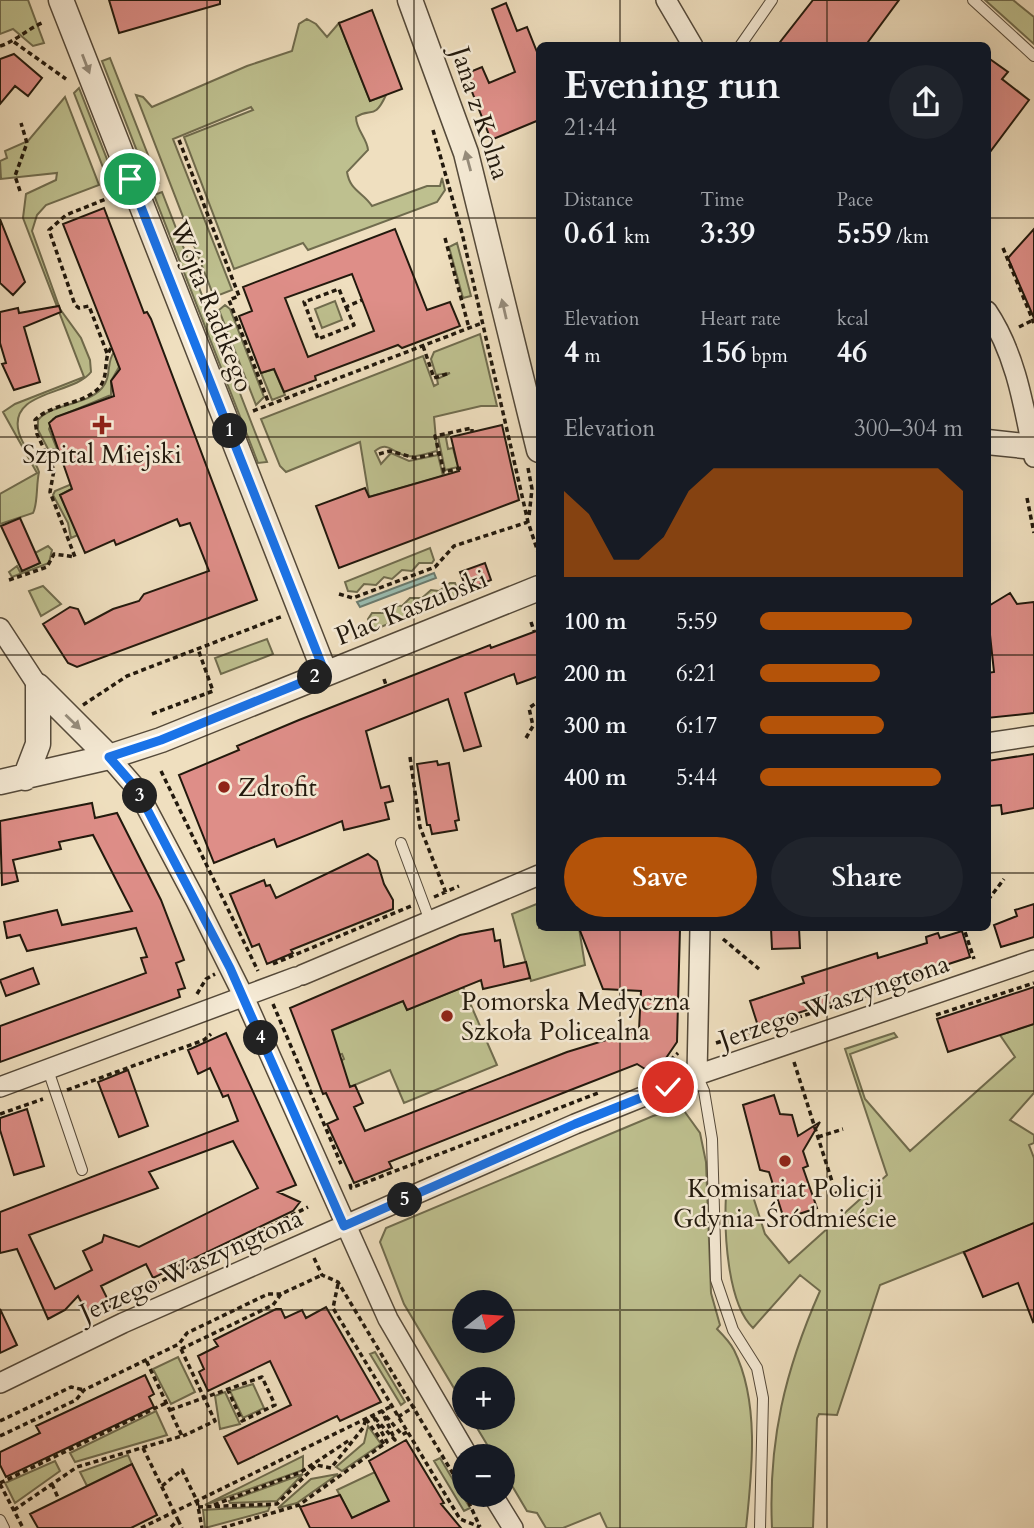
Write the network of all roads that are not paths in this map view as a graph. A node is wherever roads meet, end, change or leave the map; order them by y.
1 (61, 0) edge
2 (410, 0) edge
3 (666, 0) edge
4 (772, 0) edge
5 (973, 0) edge
6 (691, 42) edge
7 (743, 42) edge
8 (1034, 56) edge
9 (991, 318) edge
10 (536, 438) edge
11 (991, 443) edge
12 (1033, 450) edge
13 (536, 589) edge
14 (0, 628) edge
15 (325, 673) junction
16 (38, 686) junction
17 (1034, 736) edge
18 (991, 742) edge
19 (109, 757) junction
20 (24, 778) junction
21 (0, 782) edge
22 (401, 843) dead end
23 (536, 876) edge
24 (430, 921) junction
25 (700, 931) edge
26 (1034, 960) edge
27 (244, 997) junction
28 (48, 1070) junction
29 (697, 1075) junction
30 (0, 1087) edge
31 (82, 1170) dead end
32 (344, 1226) junction
33 (0, 1383) edge
34 (461, 1444) edge
35 (499, 1507) edge
36 (0, 1520) edge
37 (509, 1527) edge
38 (4, 1528) edge
39 (760, 1528) edge

1 -> 15 street, Wójta Radtkego
10 -> 2 street, Jana z Kolna
3 - 6 street
4 - 7 lane
5 - 8 lane
9 - 12 street
11 - 12 street
13 - 15 street, Plac Kaszubski
14 - 16 street
15 - 19 street, Plac Kaszubski
16 -> 19 street
16 - 20 street
17 - 18 street
19 - 20 street, Plac Kaszubski
19 - 27 street
20 - 21 street, Plac Kaszubski
22 - 24 lane
23 - 24 street
24 - 27 street
25 - 29 street
26 - 29 street, Jerzego Waszyngtona
27 - 28 street
27 - 32 street
28 - 30 street
28 - 31 lane
29 - 32 street, Jerzego Waszyngtona
29 - 39 lane
32 - 33 street, Jerzego Waszyngtona
32 - 34 street
35 - 37 street
36 - 38 lane

